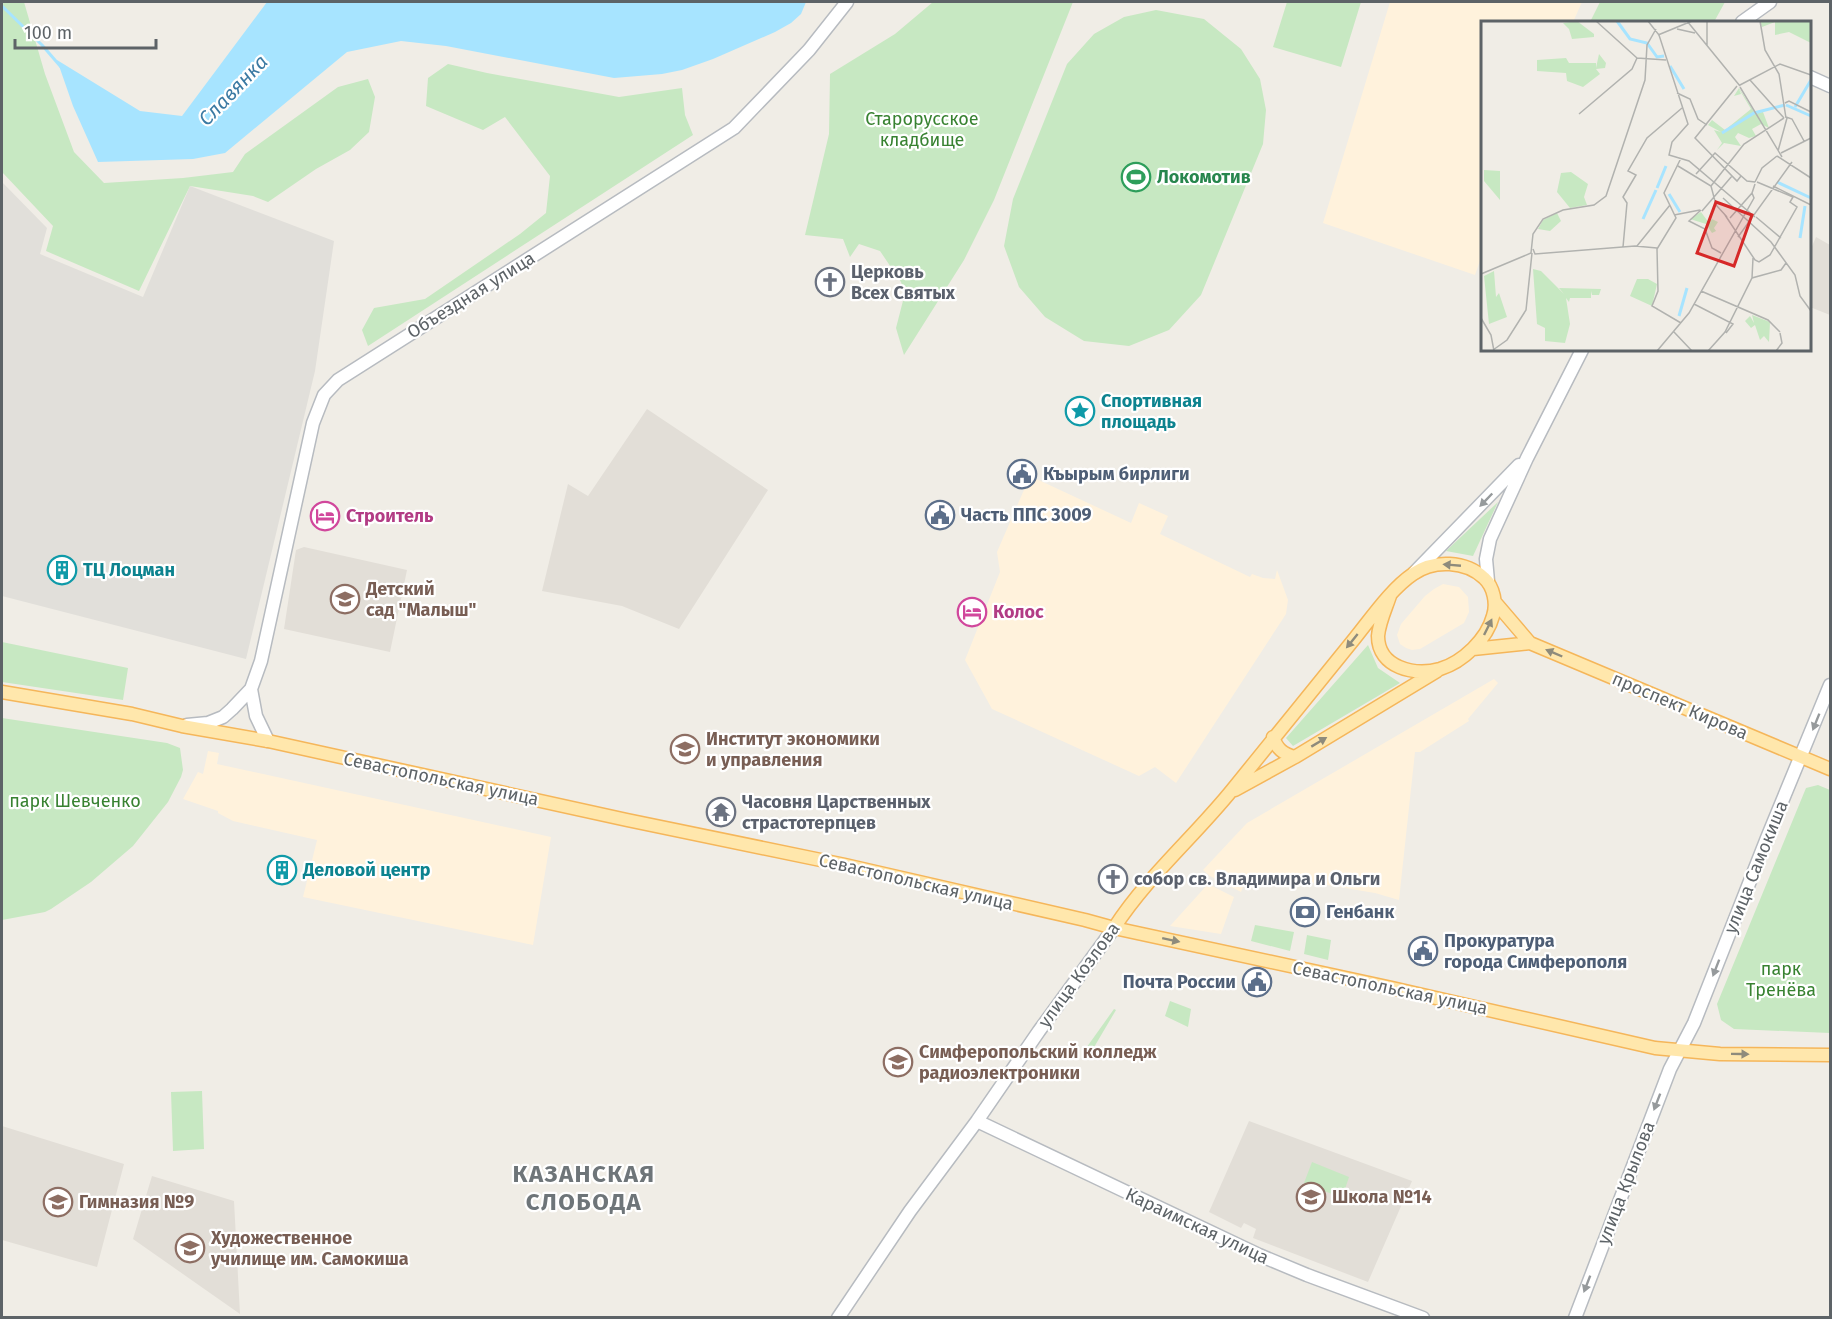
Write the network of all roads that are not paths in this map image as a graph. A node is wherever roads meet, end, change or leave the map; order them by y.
1 (847, 2) edge
2 (1770, 2) edge
3 (1743, 21) edge
4 (1811, 78) edge
5 (1830, 86) edge
6 (1581, 351) edge
7 (1527, 458) junction
8 (1413, 573) junction
9 (1488, 581) junction
10 (1390, 596) junction
11 (1495, 602) junction
12 (1530, 643) junction
13 (1473, 649) junction
14 (1440, 669) junction
15 (1830, 686) edge
16 (251, 689) junction
17 (2, 692) edge
18 (183, 726) junction
19 (1273, 737) junction
20 (268, 741) junction
21 (1294, 757) junction
22 (1801, 758) junction
23 (1830, 769) edge
24 (1231, 792) junction
25 (1114, 928) junction
26 (1682, 1049) junction
27 (1830, 1055) edge
28 (977, 1122) junction
29 (838, 1317) edge
30 (1423, 1317) edge
31 (1575, 1317) edge

1 - 16 main road, Объездная улица
2 - 3 main road
4 - 5 main road
6 - 7 main road
7 -> 8 main road
7 - 9 main road
9 -> 8 main road
8 - 10 main road
9 - 11 main road
10 - 14 main road
10 -> 19 main road, улица Козлова
11 - 12 main road, проспект Кирова
13 -> 11 main road
12 - 13 main road, проспект Кирова
22 -> 12 main road, проспект Кирова
13 - 14 main road
21 -> 14 main road, улица Козлова
15 -> 22 main road, улица Самокиша
16 - 18 main road, Объездная улица
16 - 20 main road
17 - 18 main road, Севастопольская улица
18 - 20 main road, Севастопольская улица
19 - 21 main road
19 - 24 main road, улица Козлова
20 - 25 main road, Севастопольская улица
21 - 24 main road, улица Козлова
22 - 23 main road, проспект Кирова
22 -> 26 main road, улица Самокиша
24 - 25 main road, улица Козлова
25 -> 26 main road, Севастопольская улица
25 - 28 main road, улица Козлова
26 -> 27 main road, Севастопольская улица
26 -> 31 main road, улица Крылова
28 - 29 main road, улица Козлова
28 - 30 main road, Караимская улица

